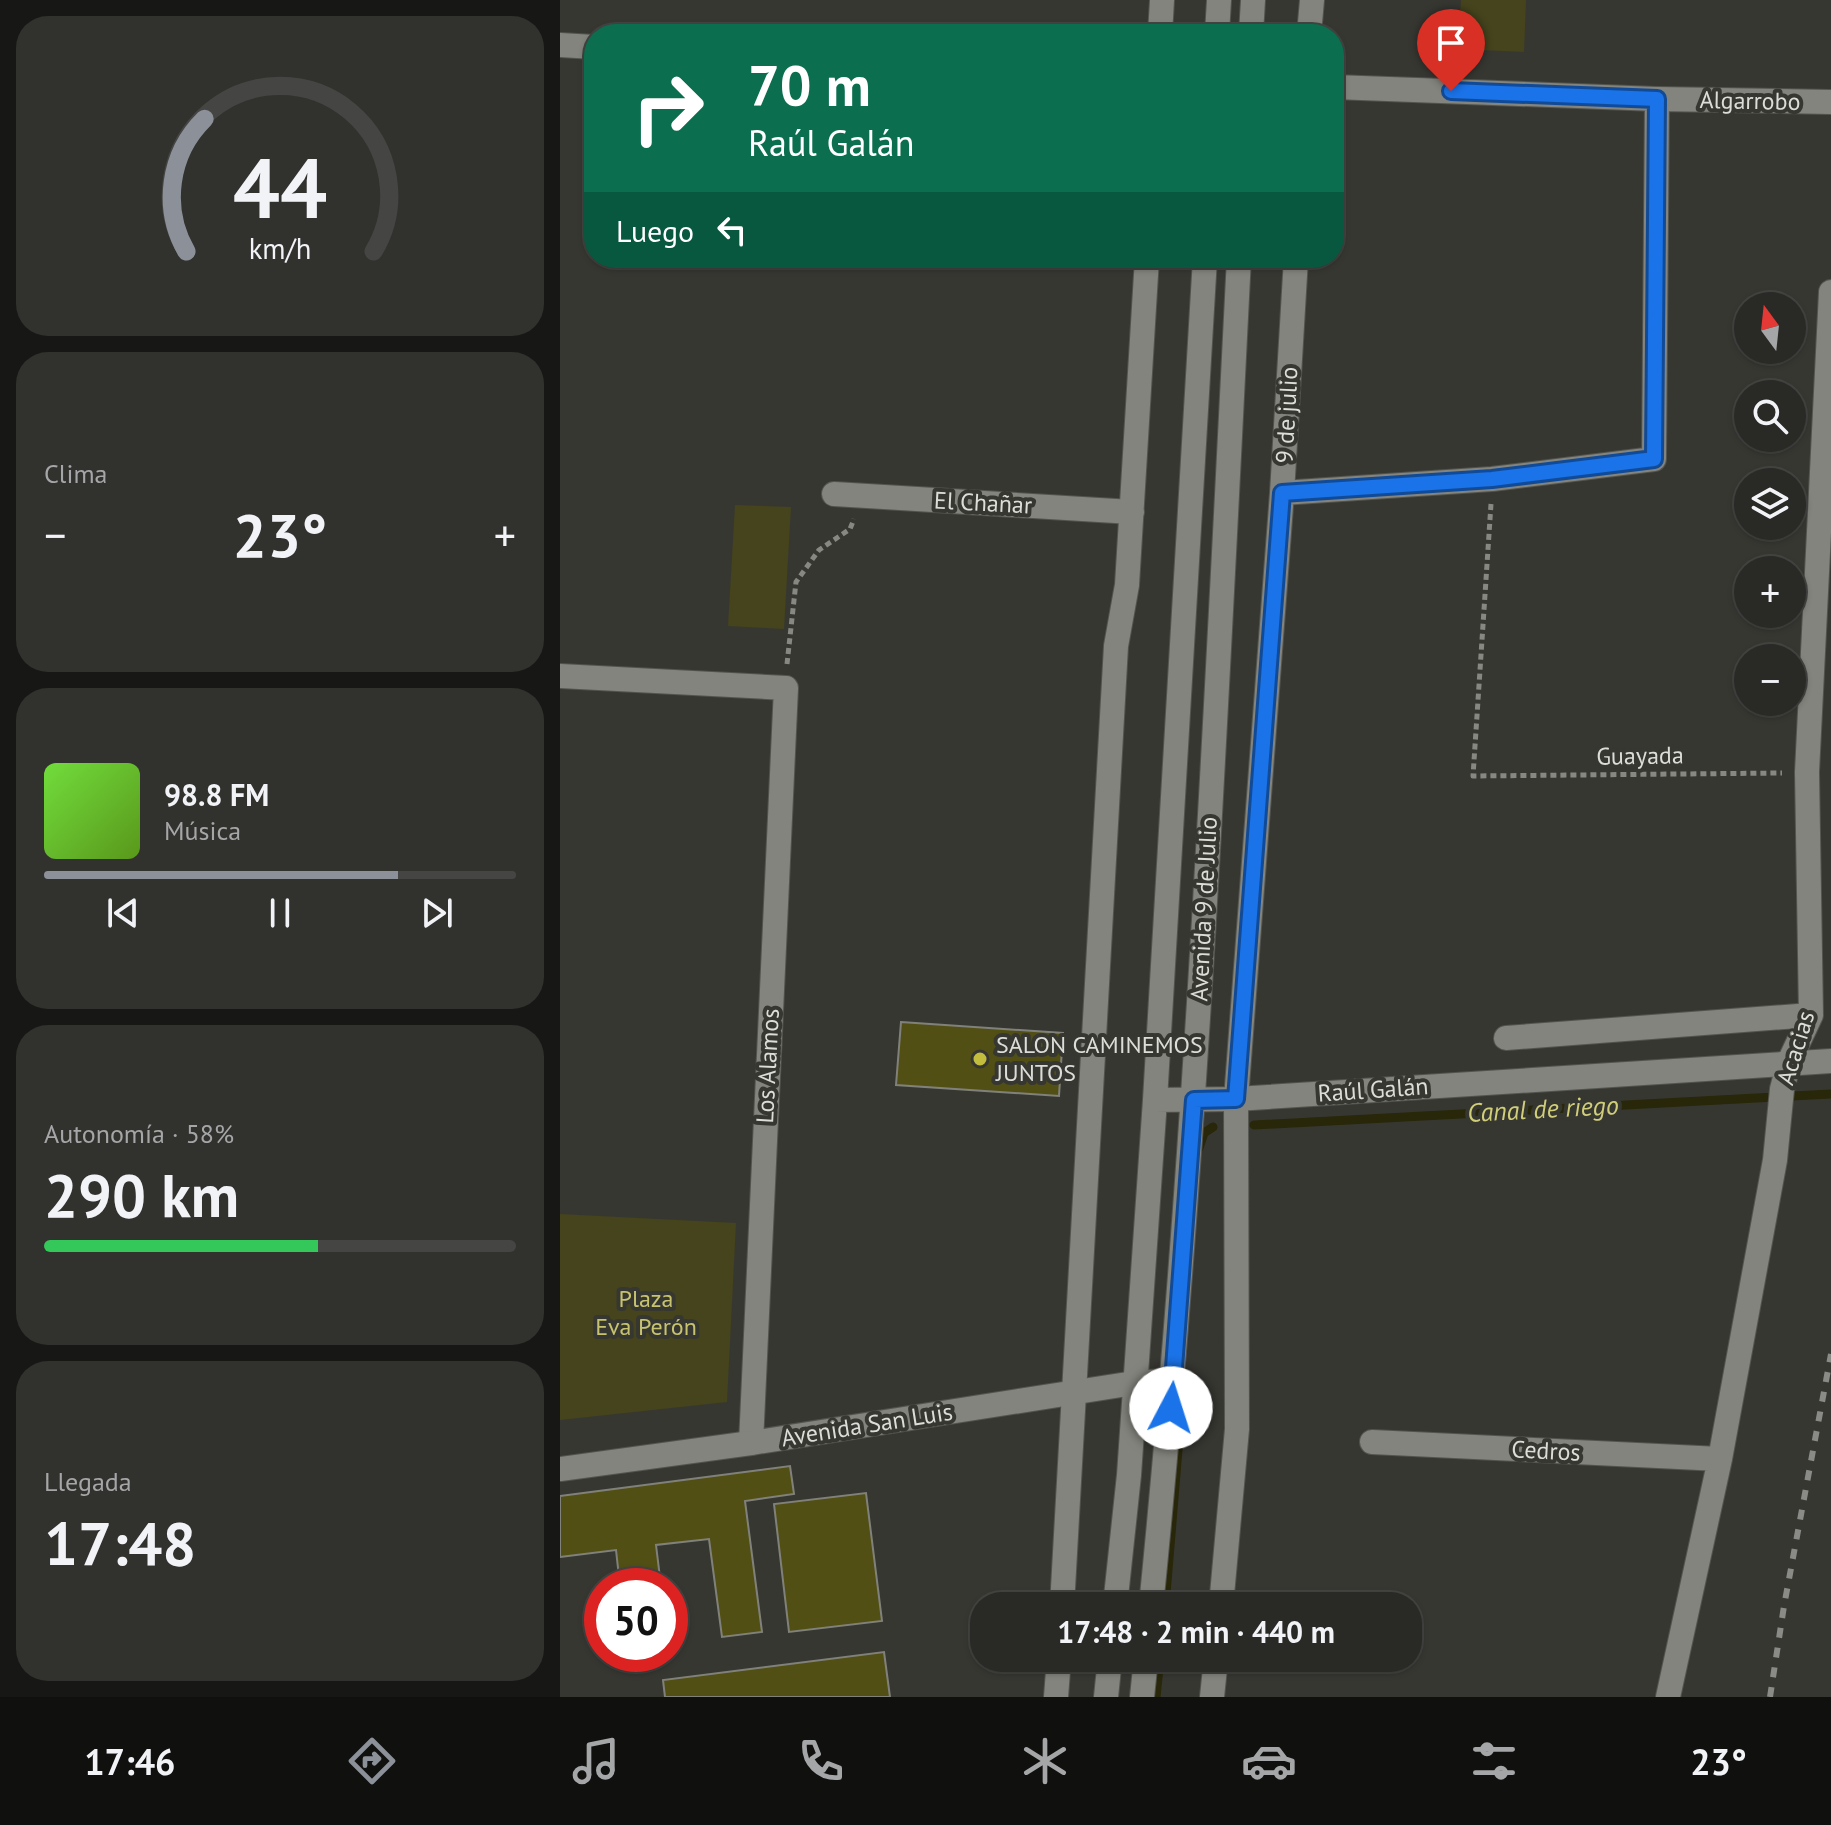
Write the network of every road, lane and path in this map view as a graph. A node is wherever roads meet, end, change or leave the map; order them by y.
1 (1162, 0) edge
2 (1219, 0) edge
3 (1253, 0) edge
4 (1312, 0) edge
5 (1161, 24) edge
6 (1218, 24) edge
7 (1252, 24) edge
8 (1310, 24) edge
9 (560, 45) edge
10 (584, 46) edge
11 (1344, 87) edge
12 (1657, 99) junction
13 (1831, 102) edge
14 (1146, 268) edge
15 (1204, 268) edge
16 (1238, 268) edge
17 (1295, 268) edge
18 (1831, 292) edge
19 (1492, 479) junction
20 (1282, 493) junction
21 (834, 494) dead end
22 (865, 497) junction
23 (1132, 512) junction
24 (560, 676) edge
25 (786, 688) junction
26 (1807, 772) junction
27 (1811, 1015) junction
28 (1506, 1038) dead end
29 (1831, 1061) edge
30 (1789, 1062) junction
31 (1236, 1099) junction
32 (1155, 1100) junction
33 (1194, 1100) junction
34 (1174, 1380) junction
35 (1134, 1383) junction
36 (1075, 1392) junction
37 (1372, 1442) dead end
38 (751, 1443) junction
39 (1720, 1459) junction
40 (560, 1469) edge
41 (1063, 1592) edge
42 (1116, 1592) edge
43 (1152, 1592) edge
44 (1222, 1592) edge
45 (1058, 1672) edge
46 (1109, 1672) edge
47 (1145, 1672) edge
48 (1215, 1672) edge
49 (1056, 1697) edge
50 (1106, 1697) edge
51 (1142, 1697) edge
52 (1212, 1697) edge
53 (1668, 1697) edge

1 - 5 street
2 - 6 street
3 - 7 street
4 - 8 street
9 - 10 street
11 - 12 street, Algarrobo
12 - 13 street, Algarrobo
12 - 19 street
14 - 23 street
15 - 32 street
16 - 33 street, Avenida 9 de Julio
17 - 20 street, 9 de julio
18 - 26 street, Acacias
19 - 20 street
19 - 26 path, Guayada
20 - 31 street, 9 de julio
21 - 22 street, El Chañar
22 - 23 street, El Chañar
22 - 25 path
23 - 36 street
24 - 25 street
25 - 38 street, Los Alamos
26 - 27 street, Acacias
27 - 28 street
27 - 30 street, Acacias
29 - 30 street, Raúl Galán
30 - 31 street, Raúl Galán
30 - 39 street, Acacias
31 - 33 street, Raúl Galán
31 - 44 street, 9 de julio
32 - 33 street, Raúl Galán
32 - 35 street
33 - 34 street, Avenida 9 de Julio
34 - 35 street, Avenida San Luis
34 - 43 street, Avenida 9 de Julio
35 - 36 street, Avenida San Luis
35 - 42 street
36 - 38 street, Avenida San Luis
36 - 41 street
37 - 39 street, Cedros
38 - 40 street, Avenida San Luis
39 - 53 street, Acacias
45 - 49 street
46 - 50 street
47 - 51 street
48 - 52 street

